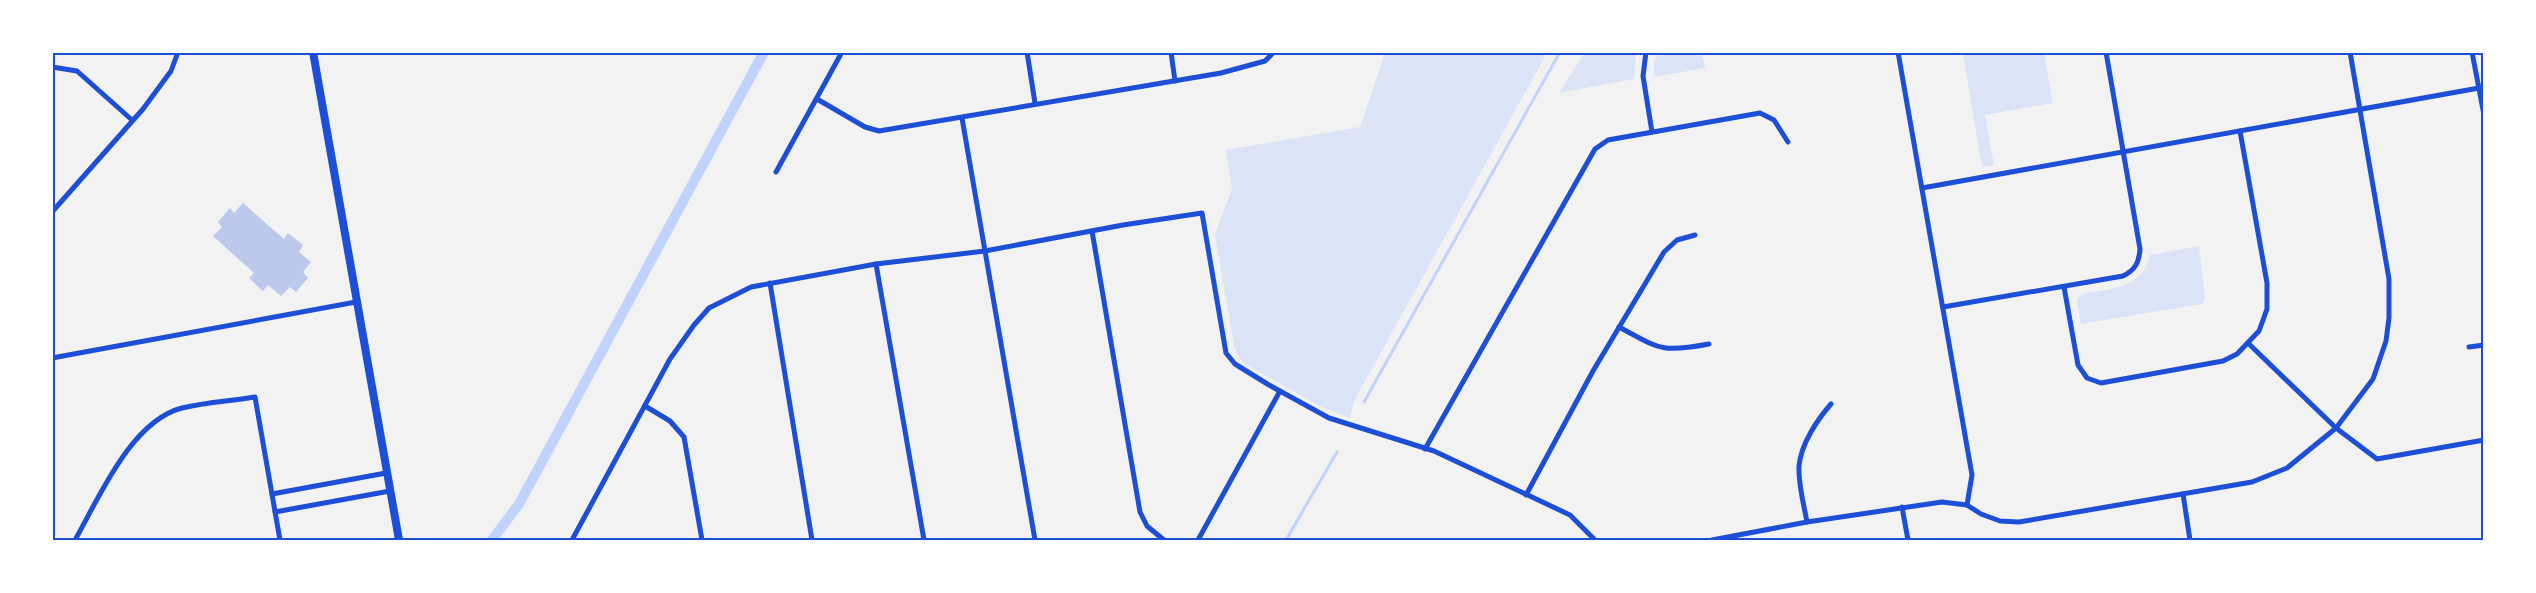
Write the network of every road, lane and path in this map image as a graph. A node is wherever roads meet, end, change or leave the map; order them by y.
1 (178, 52) edge
2 (313, 52) edge
3 (842, 52) edge
4 (1027, 52) edge
5 (1171, 52) edge
6 (1274, 52) edge
7 (1646, 52) edge
8 (1898, 52) edge
9 (2106, 52) edge
10 (2350, 52) edge
11 (2472, 52) edge
12 (52, 68) edge
13 (1175, 81) junction
14 (2479, 88) junction
15 (817, 99) junction
16 (1035, 103) junction
17 (2360, 110) junction
18 (2484, 115) edge
19 (962, 118) junction
20 (132, 120) junction
21 (2240, 131) junction
22 (1652, 132) junction
23 (1788, 142) dead end
24 (2123, 152) junction
25 (776, 172) dead end
26 (1922, 188) junction
27 (52, 212) edge
28 (1092, 231) junction
29 (1695, 235) dead end
30 (985, 251) junction
31 (876, 264) junction
32 (770, 283) junction
33 (2064, 287) junction
34 (356, 302) junction
35 (1943, 308) junction
36 (1619, 327) junction
37 (1709, 344) dead end
38 (2249, 344) junction
39 (2484, 345) edge
40 (2469, 347) dead end
41 (52, 358) edge
42 (1280, 391) junction
43 (1831, 404) dead end
44 (645, 406) junction
45 (2336, 428) junction
46 (2484, 440) edge
47 (1425, 448) junction
48 (386, 473) junction
49 (390, 491) junction
50 (272, 494) junction
51 (2182, 494) junction
52 (1526, 495) junction
53 (1967, 505) junction
54 (1902, 507) junction
55 (275, 512) junction
56 (1807, 522) junction
57 (75, 540) edge
58 (280, 540) edge
59 (399, 540) edge
60 (572, 540) edge
61 (702, 540) edge
62 (813, 540) edge
63 (924, 540) edge
64 (1035, 540) edge
65 (1164, 540) edge
66 (1198, 540) edge
67 (1595, 540) edge
68 (1712, 540) edge
69 (1908, 540) edge
70 (2190, 540) edge

1 - 20 street
2 - 34 main road
3 - 15 street
4 - 16 street
5 - 13 street
6 - 13 street
7 - 22 street
8 - 26 street
9 - 24 street
10 - 17 street
11 - 14 street
12 - 20 street
13 - 16 street
14 - 17 street
14 - 18 street
15 - 19 street
15 - 25 street
16 - 19 street
17 - 21 street
17 - 45 street
19 - 30 street
20 - 27 street
21 - 24 street
21 - 38 street
22 - 23 street
22 - 47 street
24 - 26 street
24 - 33 street
26 - 35 street
28 - 30 street
28 - 42 street
28 - 65 street
29 - 36 street
30 - 31 street
30 - 64 street
31 - 32 street
31 - 63 street
32 - 44 street
32 - 62 street
33 - 35 street
33 - 38 street
34 - 41 street
34 - 48 main road
35 - 53 street
36 - 37 street
36 - 52 street
38 - 45 street
39 - 40 street
42 - 47 street
42 - 66 street
43 - 56 street
44 - 60 street
44 - 61 street
45 - 46 street
45 - 51 street
47 - 52 street
48 - 49 main road
48 - 50 street
49 - 55 street
49 - 59 main road
50 - 55 street
50 - 57 street
51 - 53 street
51 - 70 street
52 - 67 street
53 - 54 street
54 - 56 street
54 - 69 street
55 - 58 street
56 - 68 street

